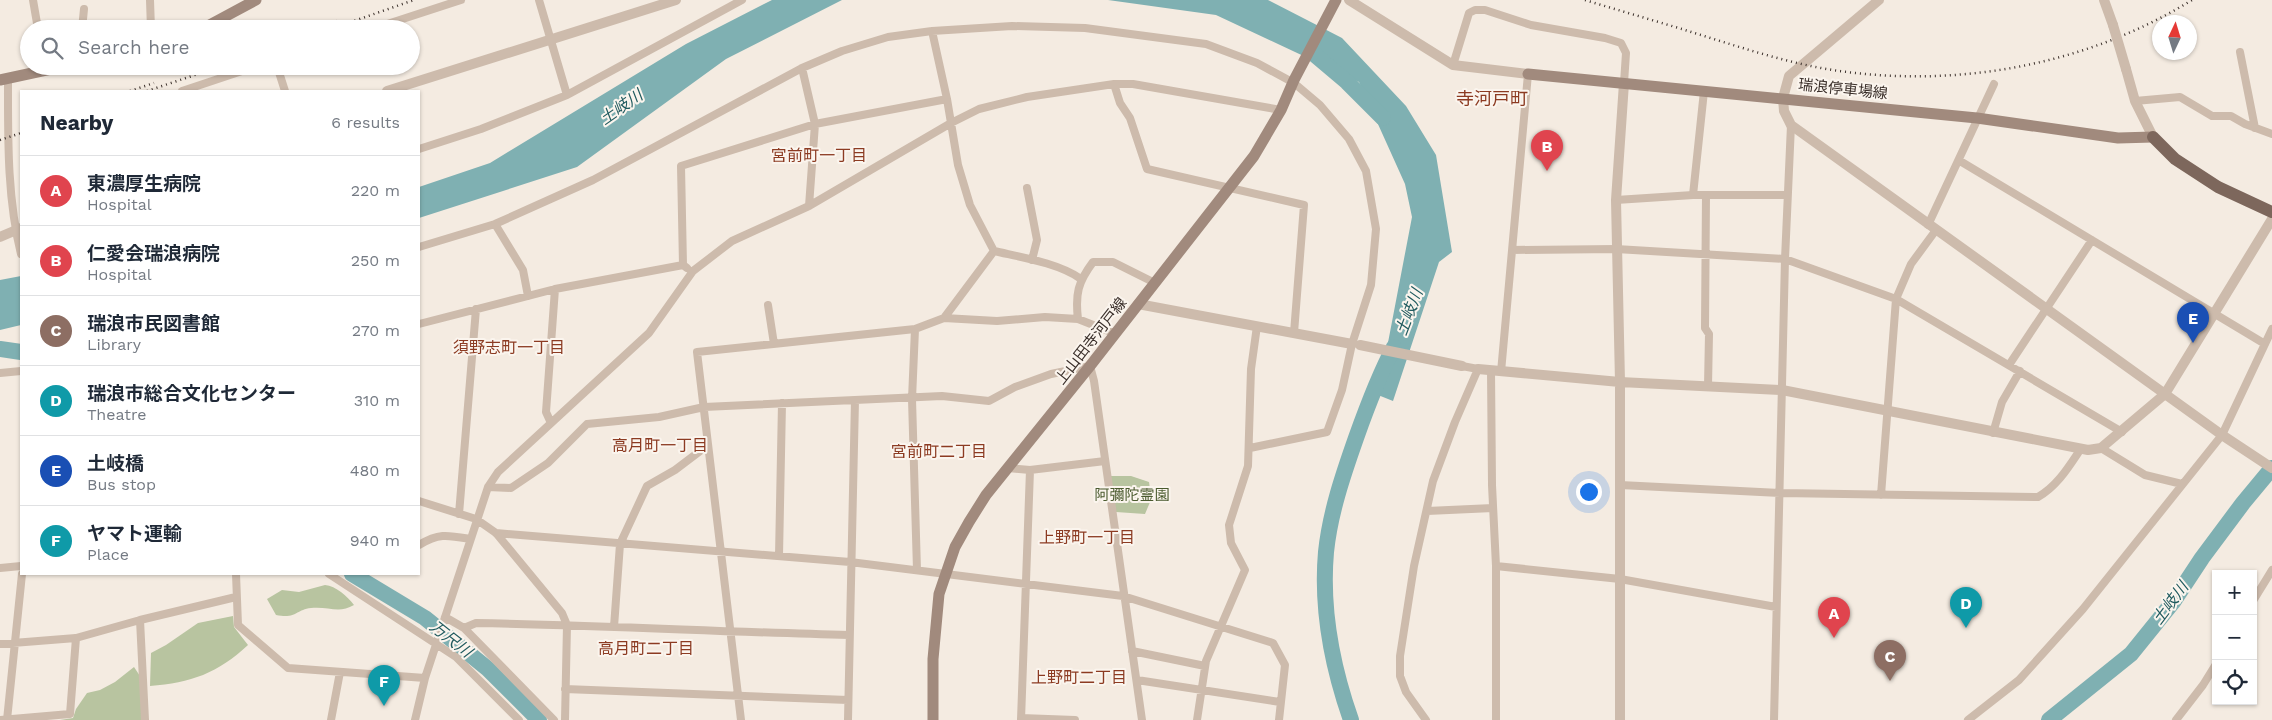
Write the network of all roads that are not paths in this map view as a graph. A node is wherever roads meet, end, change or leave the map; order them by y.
1 (33, 0) edge
2 (150, 0) edge
3 (256, 0) edge
4 (461, 0) edge
5 (539, 0) edge
6 (676, 0) edge
7 (742, 0) edge
8 (1349, 0) edge
9 (1879, 0) edge
10 (2104, 0) edge
11 (1334, 4) edge
12 (84, 9) dead end
13 (36, 20) edge
14 (83, 20) edge
15 (151, 20) edge
16 (219, 20) edge
17 (400, 20) edge
18 (932, 31) junction
19 (550, 40) junction
20 (2240, 52) dead end
21 (1453, 65) junction
22 (802, 68) junction
23 (1528, 74) junction
24 (21, 75) edge
25 (230, 75) edge
26 (280, 75) edge
27 (4, 80) edge
28 (1294, 82) junction
29 (1624, 83) junction
30 (1114, 84) junction
31 (1994, 84) dead end
32 (185, 90) edge
33 (285, 90) edge
34 (389, 90) edge
35 (1704, 91) junction
36 (567, 95) junction
37 (1783, 98) junction
38 (948, 99) junction
39 (2135, 101) junction
40 (1281, 110) junction
41 (1978, 118) junction
42 (951, 122) junction
43 (815, 124) junction
44 (1791, 125) junction
45 (2256, 128) junction
46 (2272, 134) edge
47 (2154, 137) junction
48 (420, 149) edge
49 (8, 150) junction
50 (0, 153) edge
51 (1960, 161) junction
52 (1026, 188) dead end
53 (1229, 188) junction
54 (1693, 195) junction
55 (1706, 195) junction
56 (1787, 195) junction
57 (1616, 200) junction
58 (809, 206) junction
59 (2272, 212) edge
60 (2272, 219) edge
61 (494, 224) junction
62 (1932, 227) junction
63 (19, 234) edge
64 (0, 237) edge
65 (2092, 240) junction
66 (420, 247) edge
67 (1616, 249) junction
68 (1512, 250) junction
69 (994, 252) junction
70 (1705, 254) junction
71 (1785, 259) junction
72 (1032, 260) junction
73 (683, 265) junction
74 (693, 271) junction
75 (1081, 279) junction
76 (1155, 283) junction
77 (555, 289) junction
78 (528, 296) junction
79 (1896, 299) junction
80 (1138, 304) junction
81 (768, 306) dead end
82 (476, 309) junction
83 (2047, 309) junction
84 (2214, 315) junction
85 (944, 318) junction
86 (1078, 319) junction
87 (420, 324) edge
88 (1257, 326) junction
89 (915, 329) junction
90 (2272, 329) edge
91 (1294, 333) junction
92 (1116, 334) junction
93 (774, 344) junction
94 (1356, 344) junction
95 (2265, 344) junction
96 (2010, 365) junction
97 (1090, 366) junction
98 (1462, 366) joint
99 (1478, 369) junction
100 (20, 371) edge
101 (2020, 371) junction
102 (1496, 372) junction
103 (0, 373) edge
104 (1620, 382) junction
105 (1708, 386) junction
106 (1782, 390) junction
107 (2165, 394) junction
108 (912, 399) junction
109 (854, 400) junction
110 (782, 404) junction
111 (704, 407) junction
112 (1887, 412) junction
113 (551, 423) junction
114 (2122, 432) junction
115 (1992, 433) junction
116 (2222, 435) junction
117 (708, 445) junction
118 (1250, 448) junction
119 (2101, 448) junction
120 (2080, 450) junction
121 (1105, 461) junction
122 (1008, 468) junction
123 (2272, 468) edge
124 (1030, 470) junction
125 (2182, 484) junction
126 (1620, 485) junction
127 (488, 487) junction
128 (1781, 493) junction
129 (1881, 495) junction
130 (420, 501) edge
131 (1493, 508) junction
132 (1427, 511) junction
133 (459, 514) junction
134 (476, 520) junction
135 (496, 533) junction
136 (470, 539) junction
137 (420, 544) edge
138 (620, 544) junction
139 (720, 552) junction
140 (779, 556) junction
141 (850, 562) junction
142 (20, 566) edge
143 (1496, 566) junction
144 (0, 568) edge
145 (917, 570) junction
146 (2272, 570) edge
147 (946, 574) junction
148 (22, 575) edge
149 (236, 575) edge
150 (331, 575) edge
151 (1620, 579) junction
152 (1027, 584) junction
153 (2257, 594) edge
154 (1123, 596) junction
155 (236, 597) junction
156 (1776, 607) junction
157 (445, 617) junction
158 (140, 620) junction
159 (567, 625) junction
160 (1220, 626) junction
161 (614, 627) junction
162 (464, 628) junction
163 (730, 632) junction
164 (849, 635) junction
165 (76, 638) junction
166 (14, 643) junction
167 (436, 643) junction
168 (0, 644) edge
169 (1132, 651) junction
170 (1205, 666) junction
171 (2212, 670) edge
172 (340, 672) junction
173 (425, 678) junction
174 (1137, 680) junction
175 (565, 689) junction
176 (1200, 690) junction
177 (738, 696) junction
178 (848, 700) junction
179 (1280, 702) junction
180 (1021, 719) edge
181 (0, 720) edge
182 (7, 720) edge
183 (145, 720) edge
184 (331, 720) edge
185 (415, 720) edge
186 (519, 720) edge
187 (554, 720) edge
188 (565, 720) edge
189 (741, 720) edge
190 (848, 720) edge
191 (933, 720) edge
192 (1075, 720) edge
193 (1142, 720) edge
194 (1197, 720) edge
195 (1279, 720) edge
196 (1426, 720) edge
197 (1496, 720) edge
198 (1620, 720) edge
199 (1774, 720) edge
200 (1968, 720) edge
201 (2176, 720) edge

1 - 13 street
2 - 15 street
3 - 16 main road
4 - 17 street
5 - 19 street
6 - 19 street
7 - 36 street
8 - 21 street
9 - 37 street
10 - 39 street, bridge
11 - 28 main road, 上山田寺河戸線
12 - 14 street
18 - 22 street
18 - 28 street
18 - 38 street
19 - 34 street
19 - 36 street
20 - 45 street
21 - 23 street
21 - 29 street
22 - 43 street
22 - 61 street
23 - 29 main road, 瑞浪停車場線
23 - 68 street
24 - 27 main road
25 - 32 street
26 - 33 street
27 - 49 street
28 - 40 main road, 上山田寺河戸線
28 - 94 street
29 - 35 main road, 瑞浪停車場線
29 - 57 street
30 - 40 street
30 - 42 street
30 - 53 street
31 - 41 street
35 - 37 main road, 瑞浪停車場線
35 - 54 street
36 - 48 street
37 - 41 main road, 瑞浪停車場線
37 - 44 street
38 - 42 street
38 - 43 street
39 - 45 street
39 - 47 street
40 - 53 main road, 上山田寺河戸線
41 - 47 main road, 瑞浪停車場線
41 - 51 street
42 - 58 street
42 - 69 street
43 - 58 street
43 - 73 street
44 - 56 street
44 - 62 street
45 - 46 street
47 - 59 main road
49 - 50 street
49 - 63 street
51 - 62 street
51 - 65 street
52 - 72 street
53 - 76 main road, 上山田寺河戸線
53 - 91 street
54 - 55 street
54 - 57 street
55 - 56 street
55 - 70 street
56 - 71 street
57 - 67 street
58 - 74 street
60 - 84 street
61 - 66 street
61 - 78 street
62 - 79 street
62 - 83 street
63 - 64 street
65 - 83 street
65 - 84 street
67 - 68 street
67 - 70 street
67 - 104 street
68 - 102 street
69 - 72 street
69 - 85 street
70 - 71 street
70 - 105 street
71 - 79 street
71 - 106 street
72 - 75 street
73 - 74 street
73 - 77 street
74 - 113 street
75 - 76 street
75 - 86 street
76 - 80 main road, 上山田寺河戸線
77 - 78 street
77 - 113 street
78 - 82 street
79 - 96 street
79 - 112 street
80 - 88 street
80 - 92 main road, 上山田寺河戸線
81 - 93 street
82 - 87 street
82 - 133 street
83 - 96 street
83 - 107 street
84 - 95 street
84 - 107 street
85 - 86 street
85 - 89 street
86 - 92 street
88 - 91 street
88 - 118 street
89 - 93 street
89 - 108 street
90 - 95 street
91 - 94 street
92 - 97 main road, 上山田寺河戸線
93 - 111 street
94 - 98 street
94 - 118 street
95 - 116 street
96 - 101 street
97 - 108 street
97 - 121 street
97 - 122 main road, 上山田寺河戸線
98 - 99 street
99 - 102 street
99 - 132 street
100 - 103 street
101 - 114 street
101 - 115 street
102 - 104 street
102 - 131 street
104 - 105 street
104 - 126 street
105 - 106 street
106 - 112 street
106 - 128 street
107 - 114 street
107 - 116 street
108 - 109 street
108 - 145 street
109 - 110 street
109 - 141 street
110 - 111 street
110 - 140 street
111 - 117 street
111 - 127 street
112 - 115 street
112 - 129 street
113 - 127 street
114 - 119 street
115 - 120 street
116 - 123 street
116 - 125 street
117 - 138 street
117 - 139 street
118 - 160 street
119 - 120 street
119 - 125 street
120 - 129 street
121 - 124 street
121 - 154 street
122 - 124 street
122 - 147 main road, 上山田寺河戸線
124 - 152 street
125 - 200 street
126 - 128 street
126 - 151 street
127 - 134 street
128 - 129 street
128 - 156 street
130 - 133 street
131 - 132 street
131 - 143 street
132 - 196 street
133 - 134 street
134 - 135 street
134 - 136 street
135 - 138 street
135 - 159 street
136 - 137 street
136 - 157 street
138 - 139 street
138 - 161 street
139 - 140 street
139 - 163 street
140 - 141 street
141 - 145 street
141 - 164 street
142 - 144 street
143 - 151 street
143 - 197 street
145 - 147 street
146 - 153 street
147 - 152 street
147 - 191 main road, 上山田寺河戸線
148 - 166 street
149 - 155 street
150 - 167 street
151 - 156 street
151 - 198 street
152 - 154 street
152 - 180 street
154 - 160 street
154 - 169 street
155 - 158 street
155 - 172 street
156 - 199 street
157 - 162 street
157 - 167 street
158 - 165 street
158 - 183 street
159 - 161 street
159 - 162 street
159 - 175 street
160 - 170 street
160 - 179 street
161 - 163 street
162 - 187 street
163 - 164 street
163 - 177 street
164 - 178 street
165 - 166 street
165 - 182 street
166 - 168 street
166 - 182 street
167 - 173 street
167 - 186 street
169 - 170 street
169 - 174 street
170 - 176 street
171 - 201 street
172 - 173 street
172 - 184 street
173 - 185 street
174 - 176 street
174 - 193 street
175 - 177 street
175 - 188 street
176 - 179 street
176 - 194 street
177 - 178 street
177 - 189 street
178 - 190 street
179 - 195 street
180 - 192 street
181 - 182 street

